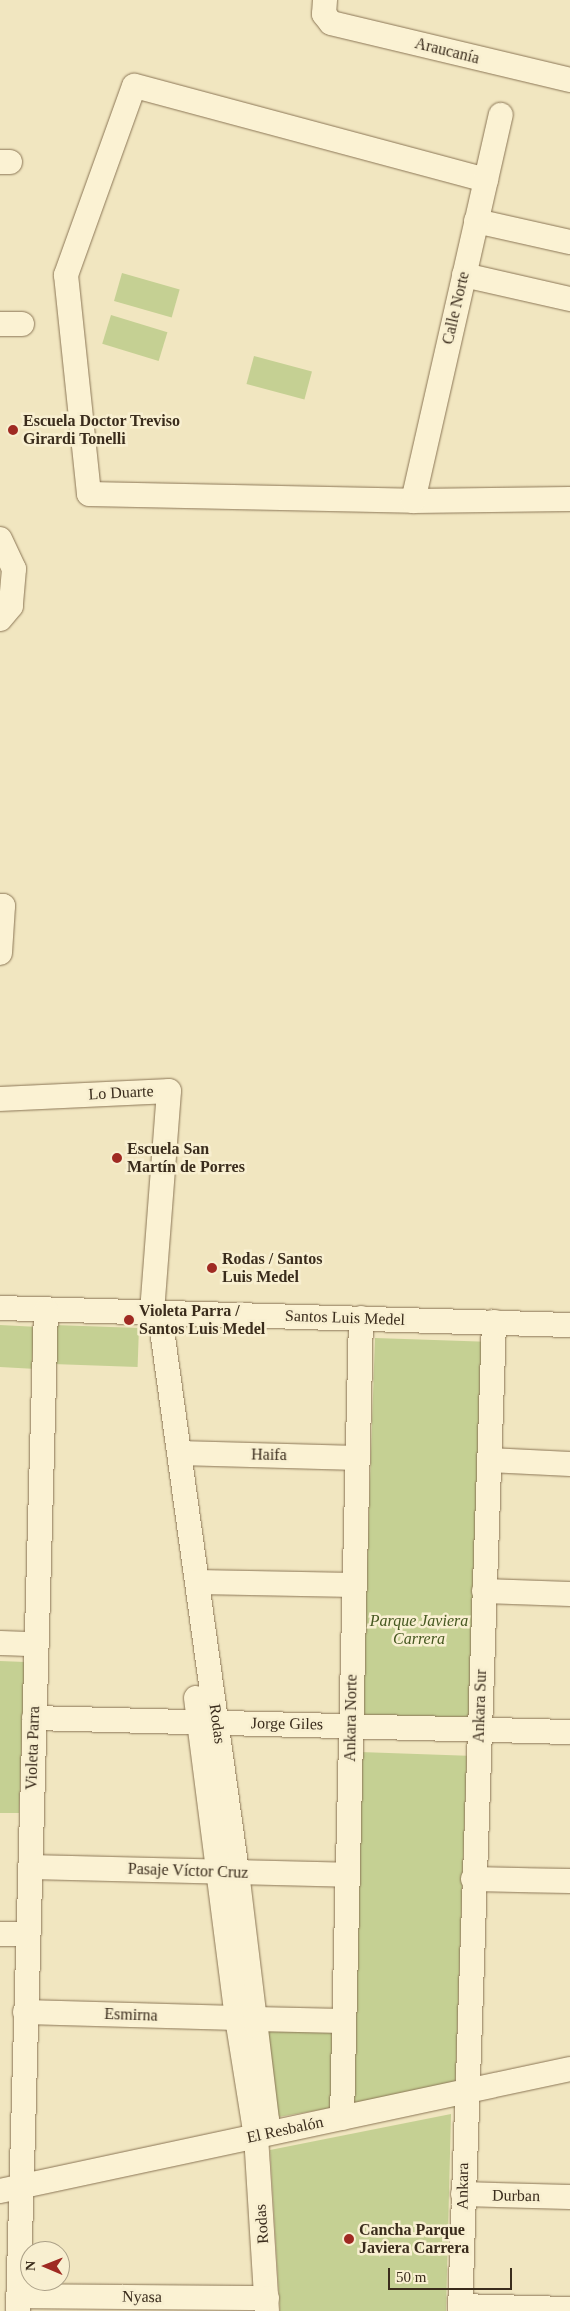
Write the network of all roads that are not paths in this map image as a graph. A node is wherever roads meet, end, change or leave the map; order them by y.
1 (325, 9) edge
2 (570, 80) edge
3 (501, 115) dead end
4 (486, 180) junction
5 (476, 221) junction
6 (570, 242) edge
7 (464, 275) junction
8 (570, 299) edge
9 (570, 499) edge
10 (413, 501) junction
11 (0, 539) edge
12 (6, 612) edge
13 (0, 906) edge
14 (0, 953) edge
15 (0, 1099) edge
16 (0, 1308) edge
17 (46, 1310) junction
18 (149, 1312) junction
19 (361, 1318) junction
20 (494, 1322) junction
21 (570, 1325) edge
22 (179, 1453) junction
23 (358, 1458) junction
24 (489, 1460) junction
25 (570, 1464) edge
26 (197, 1582) junction
27 (354, 1585) junction
28 (484, 1592) junction
29 (570, 1594) edge
30 (0, 1643) edge
31 (36, 1644) junction
32 (34, 1718) junction
33 (208, 1722) junction
34 (351, 1726) junction
35 (479, 1729) junction
36 (570, 1732) edge
37 (30, 1866) junction
38 (228, 1872) junction
39 (347, 1875) junction
40 (473, 1879) junction
41 (570, 1882) edge
42 (0, 1934) edge
43 (28, 1934) junction
44 (25, 2012) junction
45 (246, 2018) junction
46 (343, 2021) junction
47 (570, 2068) edge
48 (465, 2091) junction
49 (342, 2118) junction
50 (256, 2136) junction
51 (10, 2189) edge
52 (463, 2194) junction
53 (570, 2197) edge
54 (18, 2303) edge
55 (267, 2305) edge
56 (460, 2308) edge
57 (570, 2309) edge

1 - 2 street, Araucanía
3 - 4 street, Calle Norte
4 - 5 street, Calle Norte
4 - 10 street
5 - 6 street
5 - 7 street, Calle Norte
7 - 8 street
7 - 10 street, Calle Norte
9 - 10 street
11 - 12 street
13 - 14 street
15 - 18 street, Lo Duarte
16 - 17 street, Santos Luis Medel
17 - 18 street, Santos Luis Medel
17 - 31 street, Violeta Parra
18 - 19 street, Santos Luis Medel
18 - 22 street, Rodas
18 - 33 street, Rodas
19 - 20 street, Santos Luis Medel
19 - 23 street, Ankara Norte
20 - 21 street, Santos Luis Medel
20 - 24 street, Ankara Sur
22 - 23 street, Haifa
22 - 26 street, Rodas
23 - 27 street, Ankara Norte
24 - 25 street
24 - 28 street, Ankara Sur
26 - 27 street
26 - 33 street, Rodas
27 - 34 street, Ankara Norte
28 - 29 street
28 - 35 street, Ankara Sur
30 - 31 street
31 - 32 street, Violeta Parra
32 - 33 street, Jorge Giles
32 - 37 street, Violeta Parra
33 - 34 street, Jorge Giles
33 - 38 street, Rodas
34 - 35 street, Jorge Giles
34 - 39 street, Ankara Norte
35 - 36 street, Jorge Giles
35 - 40 street, Ankara Sur
37 - 38 street, Pasaje Víctor Cruz
37 - 43 street, Violeta Parra
38 - 39 street, Pasaje Víctor Cruz
38 - 45 street, Rodas
39 - 46 street, Ankara Norte
40 - 41 street
40 - 48 street, Ankara Sur
42 - 43 street
43 - 44 street, Violeta Parra
44 - 45 street, Esmirna
44 - 51 street, Violeta Parra
45 - 46 street, Esmirna
45 - 50 street, Rodas
46 - 49 street, Ankara Norte
47 - 48 street, El Resbalón
48 - 49 street, El Resbalón
48 - 52 street, Ankara
49 - 50 street, El Resbalón
50 - 51 street, El Resbalón
50 - 55 street, Rodas
51 - 54 street, Violeta Parra
52 - 53 street, Durban
52 - 56 street, Ankara
54 - 55 street, Nyasa
56 - 57 street

